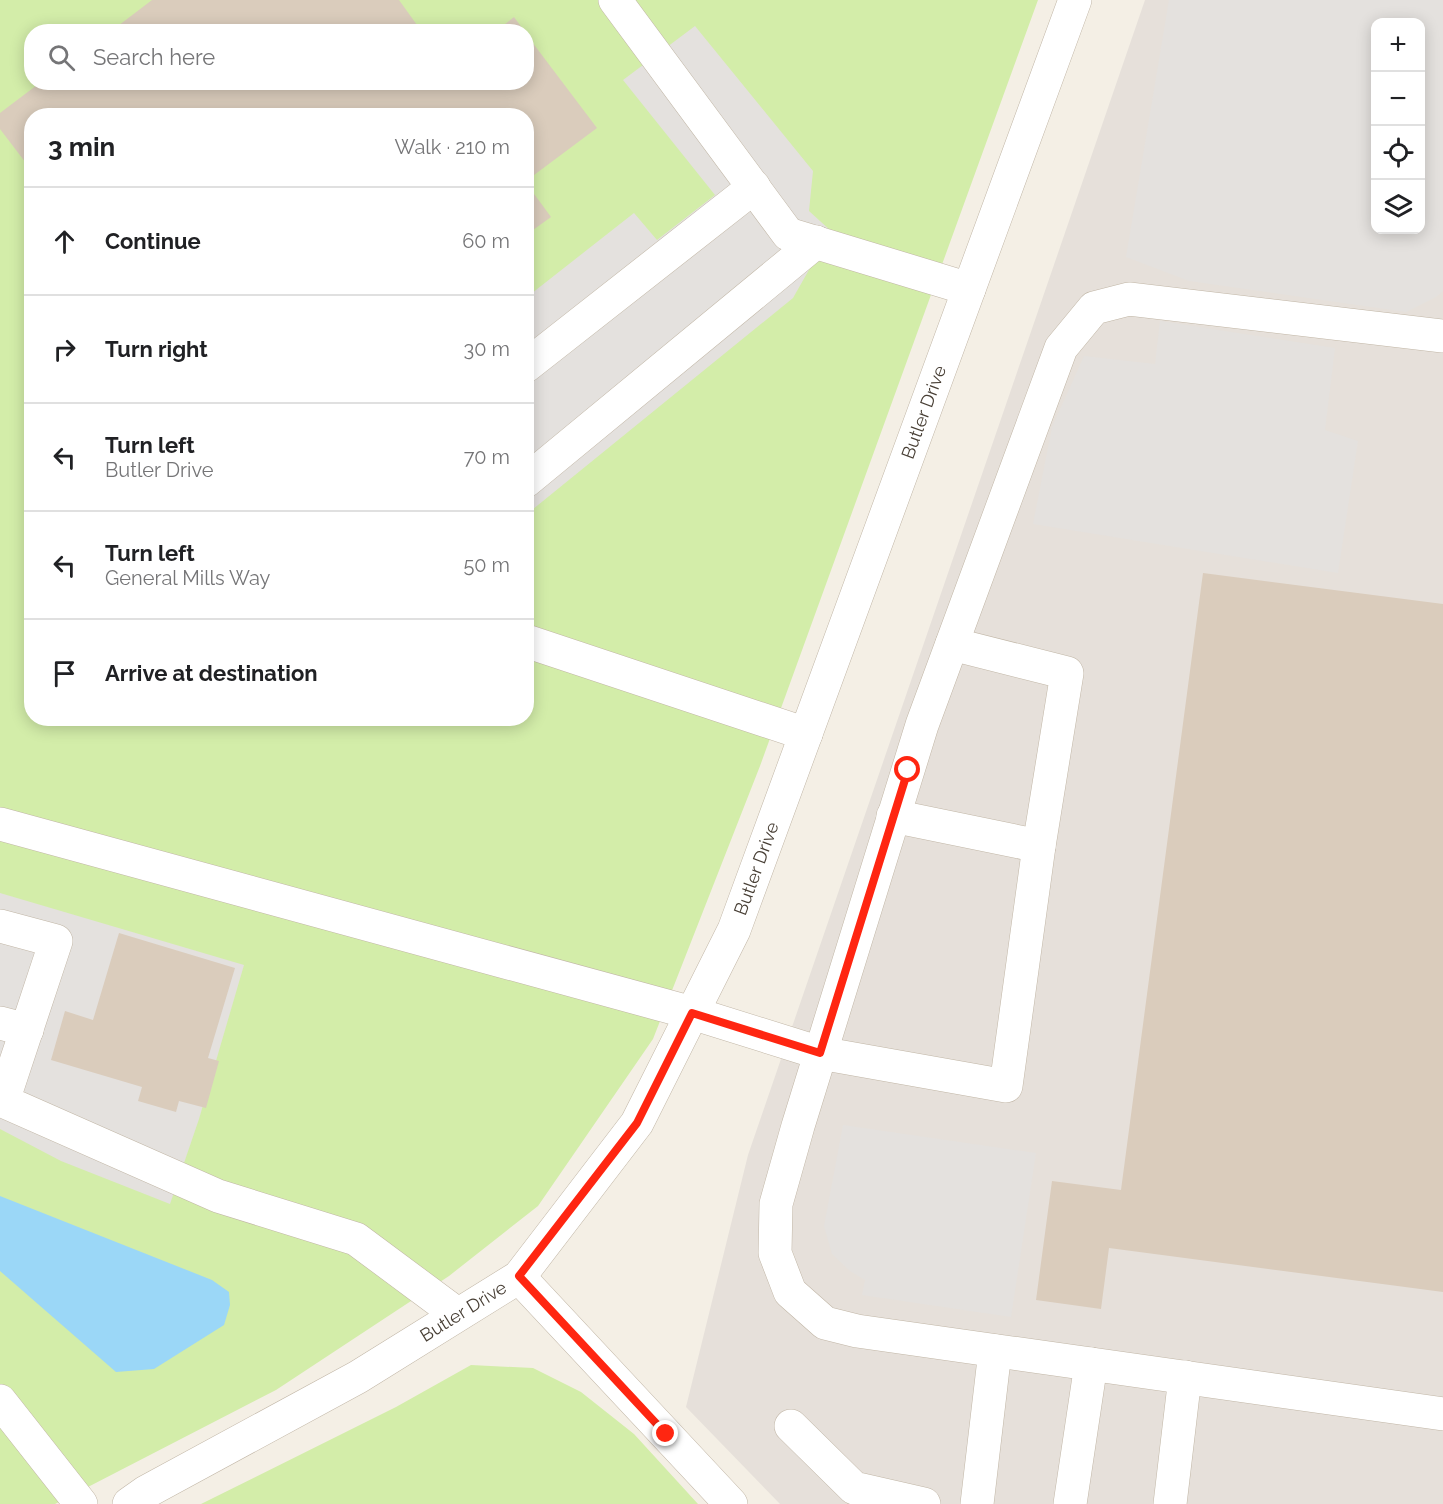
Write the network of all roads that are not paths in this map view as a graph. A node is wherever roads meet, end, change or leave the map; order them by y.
1 (615, 0) edge
2 (1075, 0) edge
3 (754, 187) junction
4 (816, 242) junction
5 (969, 289) junction
6 (1443, 336) edge
7 (534, 360) edge
8 (534, 474) edge
9 (534, 644) edge
10 (952, 644) junction
11 (806, 734) junction
12 (893, 816) junction
13 (0, 824) edge
14 (1039, 846) junction
15 (0, 926) edge
16 (692, 1013) junction
17 (13, 1027) edge
18 (820, 1053) junction
19 (519, 1276) junction
20 (458, 1314) junction
21 (995, 1351) junction
22 (1091, 1364) junction
23 (1185, 1377) junction
24 (0, 1401) edge
25 (1443, 1414) edge
26 (791, 1426) dead end
27 (81, 1504) edge
28 (129, 1504) edge
29 (732, 1504) edge
30 (924, 1504) edge
31 (977, 1504) edge
32 (1070, 1504) edge
33 (1170, 1504) edge

1 - 3 street
2 - 5 street, Butler Drive
3 - 4 street
3 - 7 street
4 - 5 street
4 - 8 street
5 - 11 street, Butler Drive
6 - 10 street
9 - 11 street
10 - 12 street
10 - 14 street
11 - 16 street, Butler Drive
12 - 14 street
12 - 18 street
13 - 16 street
14 - 18 street
15 - 17 street
16 - 18 street
16 - 19 street, Butler Drive
17 - 20 street
18 - 21 street
19 - 20 street, Butler Drive
19 - 29 street
20 - 28 street, Butler Drive
21 - 22 street
21 - 31 street
22 - 23 street
22 - 32 street
23 - 25 street
23 - 33 street
24 - 27 street
26 - 30 street

